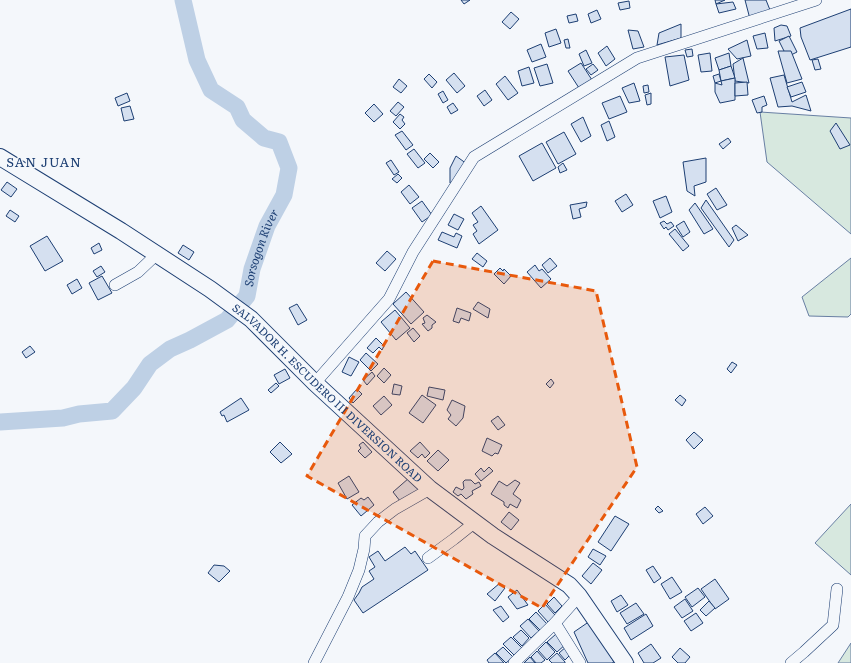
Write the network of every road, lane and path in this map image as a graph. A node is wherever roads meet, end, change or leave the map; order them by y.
1 (816, 0) edge
2 (0, 157) edge
3 (157, 254) junction
4 (115, 285) dead end
5 (315, 383) junction
6 (430, 489) junction
7 (474, 523) junction
8 (428, 558) dead end
9 (837, 589) dead end
10 (579, 596) junction
11 (555, 623) junction
12 (314, 663) edge
13 (514, 663) edge
14 (580, 663) edge
15 (625, 663) edge
16 (791, 663) edge

1 - 5 street
2 - 3 highway, SALVADOR H. ESCUDERO III DIVERSION ROAD
3 - 4 street
3 - 5 highway, SALVADOR H. ESCUDERO III DIVERSION ROAD
5 - 6 highway, SALVADOR H. ESCUDERO III DIVERSION ROAD
6 - 7 highway, SALVADOR H. ESCUDERO III DIVERSION ROAD
6 - 12 street
7 - 8 street
7 - 10 highway, SALVADOR H. ESCUDERO III DIVERSION ROAD
9 - 16 street
10 - 11 street
10 - 15 highway, SALVADOR H. ESCUDERO III DIVERSION ROAD
11 - 13 street
11 - 14 street

